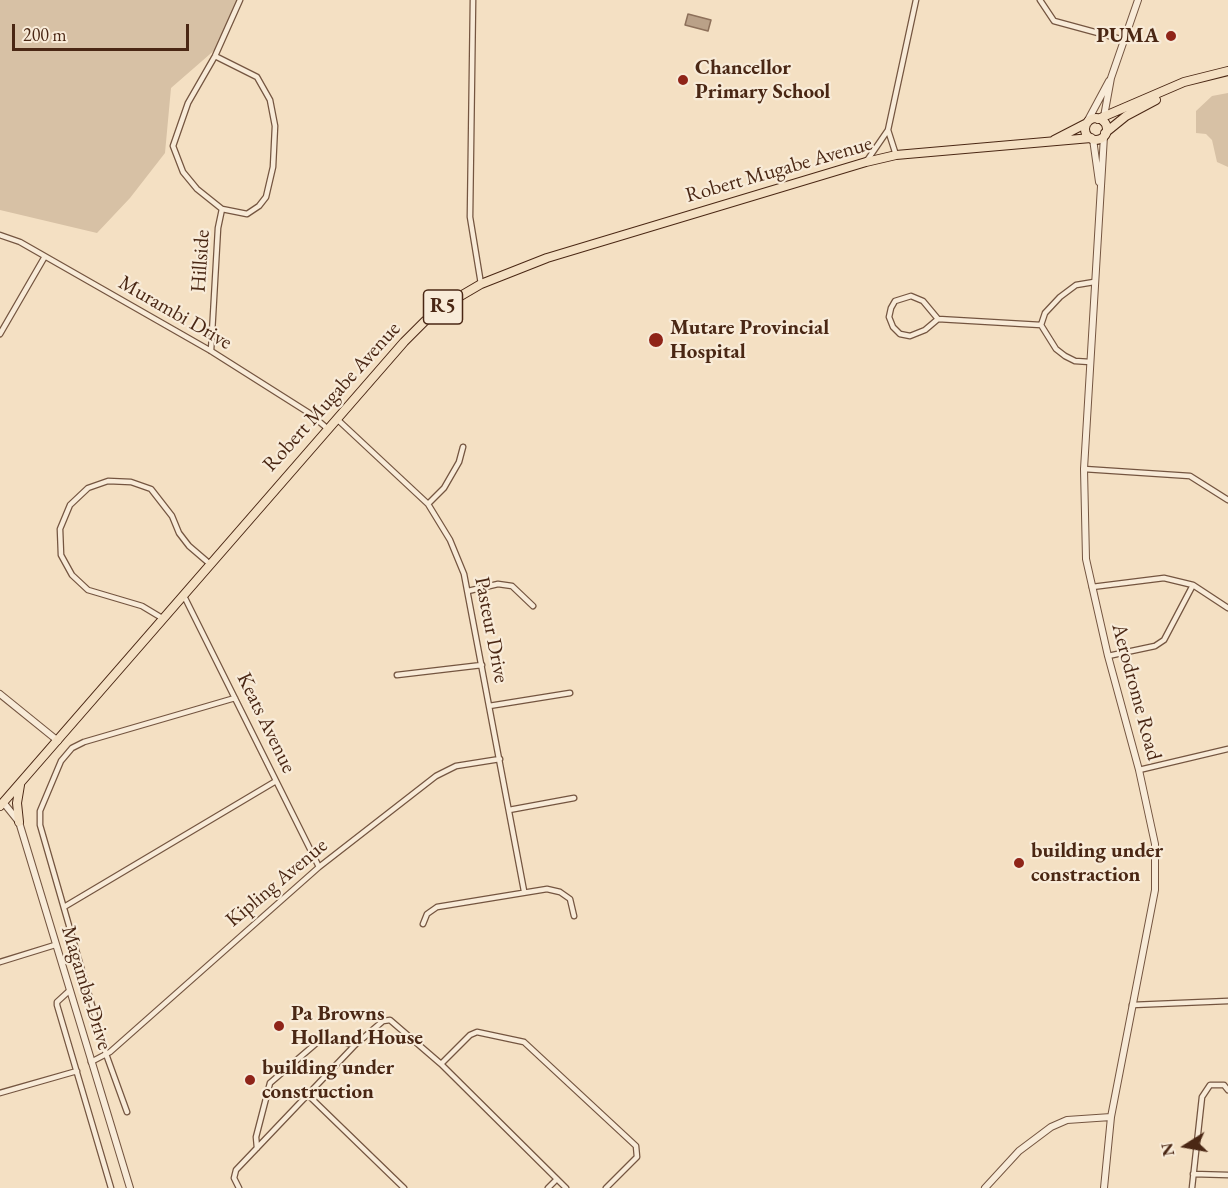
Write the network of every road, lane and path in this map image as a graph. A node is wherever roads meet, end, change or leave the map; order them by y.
1 (240, 0) edge
2 (473, 0) edge
3 (916, 0) edge
4 (1040, 0) edge
5 (1138, 0) edge
6 (1124, 40) junction
7 (215, 56) junction
8 (1228, 70) edge
9 (1228, 75) edge
10 (1111, 78) junction
11 (1102, 119) junction
12 (1087, 122) junction
13 (888, 130) junction
14 (1105, 134) junction
15 (1092, 139) junction
16 (1053, 141) junction
17 (896, 155) junction
18 (867, 162) junction
19 (1101, 200) junction
20 (222, 209) junction
21 (0, 235) edge
22 (44, 258) junction
23 (1094, 282) junction
24 (481, 284) junction
25 (938, 319) junction
26 (1041, 325) junction
27 (0, 334) edge
28 (211, 351) junction
29 (1090, 362) junction
30 (338, 420) junction
31 (328, 429) junction
32 (463, 447) dead end
33 (1084, 469) junction
34 (1228, 500) edge
35 (428, 504) junction
36 (210, 564) junction
37 (1193, 585) junction
38 (1092, 587) junction
39 (468, 591) junction
40 (183, 595) junction
41 (533, 606) dead end
42 (1228, 608) edge
43 (162, 618) junction
44 (1108, 656) junction
45 (482, 665) junction
46 (397, 675) dead end
47 (570, 693) dead end
48 (0, 694) edge
49 (235, 698) junction
50 (489, 706) junction
51 (58, 741) junction
52 (1228, 749) edge
53 (500, 759) junction
54 (1139, 770) junction
55 (276, 781) junction
56 (21, 783) junction
57 (573, 798) dead end
58 (1, 804) edge
59 (509, 810) junction
60 (19, 822) junction
61 (319, 867) junction
62 (525, 891) junction
63 (64, 907) junction
64 (574, 916) dead end
65 (423, 924) dead end
66 (56, 945) junction
67 (0, 962) edge
68 (69, 991) junction
69 (1228, 1001) edge
70 (1131, 1005) junction
71 (354, 1045) junction
72 (106, 1054) junction
73 (91, 1062) junction
74 (441, 1065) junction
75 (77, 1071) junction
76 (1228, 1090) edge
77 (0, 1093) edge
78 (309, 1096) junction
79 (127, 1112) dead end
80 (1111, 1117) junction
81 (257, 1149) junction
82 (1193, 1174) junction
83 (1228, 1175) edge
84 (557, 1179) junction
85 (111, 1188) edge
86 (130, 1188) edge
87 (239, 1188) edge
88 (404, 1188) edge
89 (548, 1188) edge
90 (566, 1188) edge
91 (606, 1188) edge
92 (985, 1188) edge
93 (1104, 1188) edge
94 (1192, 1188) edge

1 - 7 street
2 - 24 street
3 - 13 street
4 - 6 street
5 - 6 street
6 - 10 street
7 - 20 street
7 - 20 street
8 - 11 highway, R5
9 - 14 highway, R5
10 - 11 street
10 - 12 street
11 - 12 highway, R5
11 - 14 highway
12 - 15 highway
12 - 16 highway, Robert Mugabe Avenue / R5
13 - 17 street
13 - 18 street
14 - 15 highway, R5
14 - 19 street, Aerodrome Road
15 - 16 highway, Robert Mugabe Avenue / R5
15 - 19 street, Aerodrome Road
16 - 17 highway, Robert Mugabe Avenue / R5
17 - 18 highway, Robert Mugabe Avenue / R5
18 - 24 highway, Robert Mugabe Avenue / R5
19 - 23 street, Aerodrome Road
20 - 28 street, Hillside
21 - 22 street, Murambi Drive
22 - 27 street
22 - 28 street, Murambi Drive
23 - 26 street
23 - 29 street, Aerodrome Road
24 - 30 highway, Robert Mugabe Avenue / R5
25 - 25 street
25 - 26 street
26 - 29 street
28 - 31 street, Murambi Drive
29 - 33 street, Aerodrome Road
30 - 31 highway, Robert Mugabe Avenue / R5
30 - 35 street, Pasteur Drive
31 - 36 highway, Robert Mugabe Avenue / R5
32 - 35 street
33 - 34 street
33 - 38 street, Aerodrome Road
35 - 39 street, Pasteur Drive
36 - 40 highway, Robert Mugabe Avenue / R5
36 - 43 street
37 - 38 street
37 - 42 street
37 - 44 street
38 - 44 street, Aerodrome Road
39 - 41 street
39 - 45 street, Pasteur Drive
40 - 43 highway, Robert Mugabe Avenue / R5
40 - 49 street, Keats Avenue
43 - 51 highway, Robert Mugabe Avenue / R5
44 - 54 street, Aerodrome Road
45 - 46 street
45 - 50 street, Pasteur Drive
47 - 50 street
48 - 51 street
49 - 55 street, Keats Avenue
49 - 63 street
50 - 53 street, Pasteur Drive
51 - 56 highway, Robert Mugabe Avenue / R5
52 - 54 street
53 - 59 street, Pasteur Drive
53 - 61 street, Kipling Avenue
54 - 70 street, Aerodrome Road
55 - 61 street, Keats Avenue
55 - 63 street
56 - 58 highway, Robert Mugabe Avenue / R5
56 - 60 highway
57 - 59 street
58 - 60 street, Magamba Drive
59 - 62 street, Pasteur Drive
60 - 66 street, Magamba Drive
61 - 72 street, Kipling Avenue
62 - 64 street
62 - 65 street
63 - 72 street
66 - 67 street
66 - 68 street, Magamba Drive
68 - 73 street, Magamba Drive
68 - 75 street
69 - 70 street
70 - 80 street, Aerodrome Road
71 - 74 street
71 - 78 street
71 - 81 street
72 - 73 street, Kipling Avenue
72 - 79 street
73 - 86 street, Magamba Drive
74 - 84 street
74 - 91 street
75 - 77 street
75 - 85 street
76 - 82 street
78 - 81 street
78 - 88 street
80 - 92 street
80 - 93 street, Aerodrome Road
81 - 87 street
82 - 83 street
82 - 94 street
84 - 89 street
84 - 90 street

